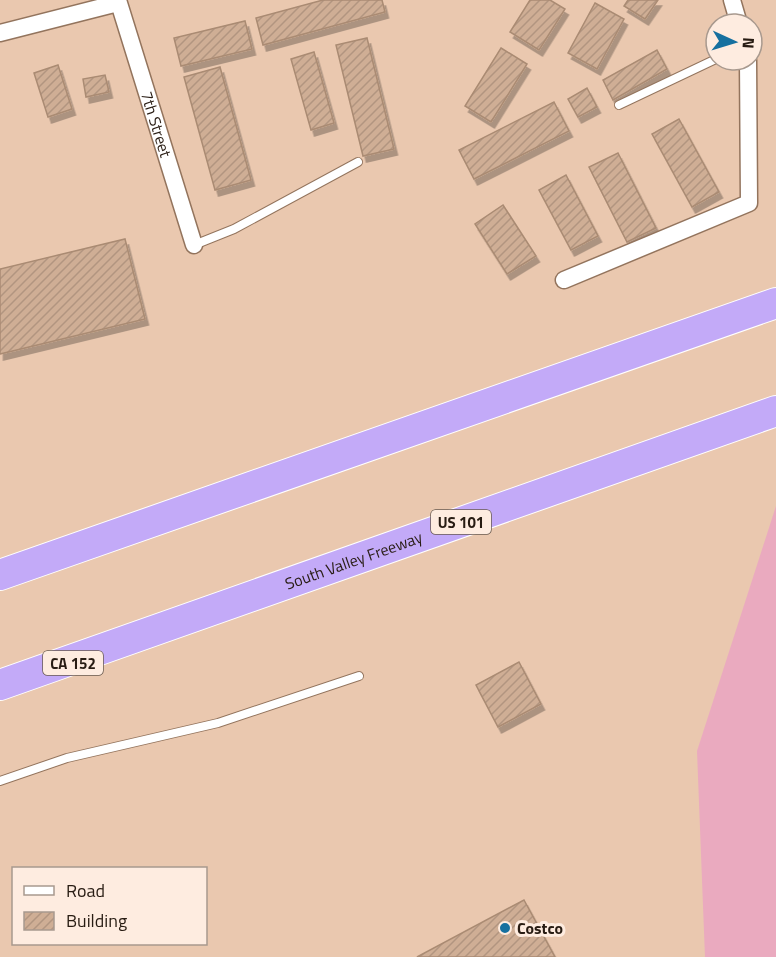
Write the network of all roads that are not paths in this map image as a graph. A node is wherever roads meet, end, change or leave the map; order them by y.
1 (118, 2) edge
2 (0, 33) edge
3 (704, 65) edge
4 (748, 72) edge
5 (619, 105) dead end
6 (358, 162) dead end
7 (194, 245) joint
8 (564, 280) dead end
9 (776, 303) edge
10 (776, 411) edge
11 (0, 575) edge
12 (146, 634) junction
13 (359, 676) dead end
14 (0, 685) edge
15 (0, 692) edge
16 (0, 781) edge

1 - 2 street
1 - 7 street, 7th Street
3 - 5 lane
4 - 8 street
6 - 7 lane
9 - 11 highway
10 - 12 highway, South Valley Freeway / US 101
12 - 14 highway, South Valley Freeway / US 101
12 - 15 highway, CA 152
13 - 16 lane

